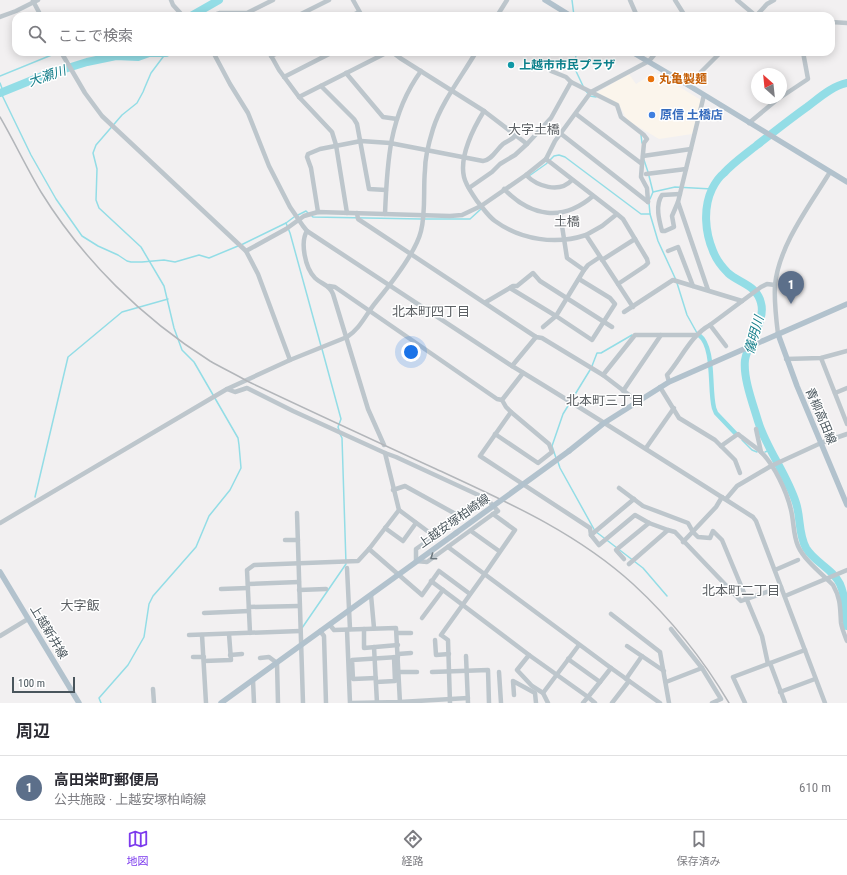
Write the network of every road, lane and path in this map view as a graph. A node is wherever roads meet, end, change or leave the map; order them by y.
1 (171, 0) edge
2 (273, 0) edge
3 (329, 0) edge
4 (353, 0) edge
5 (507, 0) edge
6 (546, 0) edge
7 (630, 0) edge
8 (676, 0) edge
9 (737, 0) edge
10 (774, 0) edge
11 (34, 1) edge
12 (12, 12) edge
13 (13, 12) edge
14 (39, 12) edge
15 (180, 12) edge
16 (252, 12) edge
17 (305, 12) edge
18 (360, 12) edge
19 (500, 12) edge
20 (565, 12) edge
21 (635, 12) edge
22 (683, 12) edge
23 (751, 12) edge
24 (760, 12) edge
25 (0, 17) edge
26 (835, 22) edge
27 (847, 23) edge
28 (63, 56) edge
29 (216, 56) edge
30 (271, 56) edge
31 (325, 56) edge
32 (380, 56) edge
33 (397, 56) edge
34 (474, 56) edge
35 (639, 56) edge
36 (653, 56) edge
37 (715, 56) edge
38 (804, 56) edge
39 (649, 62) junction
40 (421, 71) junction
41 (551, 71) dead end
42 (346, 73) junction
43 (284, 77) junction
44 (571, 82) junction
45 (688, 85) junction
46 (321, 86) junction
47 (453, 90) junction
48 (591, 92) junction
49 (787, 92) edge
50 (704, 95) junction
51 (299, 97) junction
52 (772, 104) edge
53 (484, 111) junction
54 (576, 114) junction
55 (397, 119) junction
56 (749, 123) junction
57 (560, 133) junction
58 (516, 135) junction
59 (361, 141) junction
60 (390, 143) junction
61 (527, 144) junction
62 (336, 145) junction
63 (691, 149) junction
64 (428, 150) junction
65 (643, 156) junction
66 (465, 157) junction
67 (546, 159) junction
68 (642, 164) junction
69 (686, 169) junction
70 (830, 172) junction
71 (646, 174) dead end
72 (526, 175) junction
73 (572, 180) junction
74 (847, 182) edge
75 (468, 188) junction
76 (504, 189) junction
77 (386, 190) junction
78 (680, 194) junction
79 (593, 196) junction
80 (678, 202) junction
81 (481, 206) junction
82 (318, 212) junction
83 (347, 213) junction
84 (357, 213) junction
85 (560, 213) junction
86 (385, 214) junction
87 (617, 214) junction
88 (423, 216) junction
89 (298, 220) junction
90 (307, 231) junction
91 (586, 235) junction
92 (635, 238) junction
93 (565, 241) junction
94 (246, 251) junction
95 (668, 251) dead end
96 (411, 253) junction
97 (601, 259) junction
98 (584, 270) junction
99 (579, 279) junction
100 (390, 284) junction
101 (618, 284) junction
102 (775, 285) junction
103 (327, 286) junction
104 (693, 286) junction
105 (510, 288) junction
106 (708, 290) junction
107 (568, 298) junction
108 (742, 301) junction
109 (486, 302) junction
110 (847, 304) edge
111 (633, 307) junction
112 (369, 310) junction
113 (624, 312) dead end
114 (556, 316) junction
115 (604, 322) junction
116 (710, 325) junction
117 (543, 327) dead end
118 (612, 327) dead end
119 (778, 334) junction
120 (662, 335) junction
121 (696, 335) junction
122 (347, 337) junction
123 (536, 337) junction
124 (726, 346) dead end
125 (847, 351) edge
126 (822, 358) junction
127 (786, 359) junction
128 (290, 360) junction
129 (512, 366) junction
130 (523, 372) junction
131 (602, 375) junction
132 (669, 382) junction
133 (660, 387) junction
134 (847, 388) edge
135 (227, 389) junction
136 (623, 391) junction
137 (835, 392) junction
138 (502, 400) junction
139 (637, 401) junction
140 (674, 408) junction
141 (511, 412) junction
142 (604, 423) junction
143 (847, 424) edge
144 (756, 429) dead end
145 (496, 434) junction
146 (847, 434) edge
147 (821, 443) junction
148 (384, 445) dead end
149 (721, 446) junction
150 (646, 448) junction
151 (761, 452) junction
152 (386, 453) junction
153 (773, 465) junction
154 (740, 473) dead end
155 (619, 488) dead end
156 (393, 490) junction
157 (724, 498) junction
158 (487, 499) junction
159 (634, 499) junction
160 (847, 505) edge
161 (399, 510) junction
162 (297, 513) dead end
163 (493, 514) junction
164 (461, 517) junction
165 (0, 523) edge
166 (416, 523) junction
167 (649, 523) junction
168 (385, 528) junction
169 (668, 530) junction
170 (471, 531) junction
171 (693, 532) junction
172 (591, 535) junction
173 (434, 536) junction
174 (285, 540) dead end
175 (298, 540) junction
176 (683, 542) junction
177 (448, 547) junction
178 (369, 549) junction
179 (499, 551) junction
180 (624, 559) dead end
181 (798, 560) dead end
182 (416, 561) junction
183 (298, 562) junction
184 (629, 564) dead end
185 (347, 568) dead end
186 (775, 570) junction
187 (847, 570) edge
188 (0, 572) edge
189 (399, 575) junction
190 (484, 575) junction
191 (828, 579) junction
192 (299, 582) junction
193 (431, 582) junction
194 (248, 586) junction
195 (781, 587) junction
196 (221, 589) dead end
197 (326, 589) dead end
198 (299, 590) junction
199 (443, 590) junction
200 (470, 594) junction
201 (371, 595) junction
202 (784, 596) junction
203 (747, 599) junction
204 (299, 606) junction
205 (463, 606) junction
206 (249, 609) junction
207 (349, 610) junction
208 (204, 612) dead end
209 (611, 614) dead end
210 (422, 618) dead end
211 (28, 619) junction
212 (330, 625) junction
213 (374, 628) junction
214 (364, 629) junction
215 (671, 629) dead end
216 (348, 630) junction
217 (300, 631) junction
218 (320, 631) junction
219 (250, 633) junction
220 (397, 633) junction
221 (411, 633) dead end
222 (229, 634) junction
223 (189, 635) dead end
224 (202, 635) junction
225 (0, 636) edge
226 (435, 640) dead end
227 (847, 642) edge
228 (302, 645) junction
229 (398, 645) junction
230 (579, 645) junction
231 (627, 646) dead end
232 (374, 647) junction
233 (805, 650) junction
234 (411, 653) dead end
235 (242, 654) dead end
236 (449, 654) junction
237 (230, 655) junction
238 (529, 655) junction
239 (397, 656) junction
240 (466, 656) dead end
241 (642, 656) junction
242 (193, 657) dead end
243 (260, 658) dead end
244 (204, 659) junction
245 (375, 659) junction
246 (568, 659) junction
247 (277, 663) junction
248 (769, 664) junction
249 (611, 668) junction
250 (702, 668) junction
251 (664, 670) junction
252 (449, 671) junction
253 (466, 671) junction
254 (398, 672) junction
255 (417, 672) dead end
256 (432, 672) dead end
257 (499, 672) dead end
258 (557, 675) junction
259 (815, 679) junction
260 (253, 680) junction
261 (376, 680) junction
262 (628, 680) junction
263 (600, 682) junction
264 (666, 682) junction
265 (153, 689) dead end
266 (780, 692) junction
267 (543, 693) junction
268 (514, 695) dead end
269 (588, 697) junction
270 (468, 700) edge
271 (450, 701) edge
272 (400, 702) edge
273 (79, 703) edge
274 (154, 703) edge
275 (206, 703) edge
276 (221, 703) edge
277 (254, 703) edge
278 (278, 703) edge
279 (302, 703) edge
280 (326, 703) edge
281 (351, 703) edge
282 (377, 703) edge
283 (489, 703) edge
284 (501, 703) edge
285 (536, 703) edge
286 (548, 703) edge
287 (583, 703) edge
288 (595, 703) edge
289 (612, 703) edge
290 (660, 703) edge
291 (669, 703) edge
292 (712, 703) edge
293 (745, 703) edge
294 (785, 703) edge
295 (825, 703) edge

1 - 15 street
2 - 16 street
3 - 17 street
4 - 18 street
5 - 19 street
6 - 20 main road
7 - 21 street
8 - 22 street
9 - 23 street
10 - 24 street
11 - 13 street
11 - 14 street
12 - 25 street
26 - 27 street
28 - 94 street
29 - 89 street
30 - 43 street
31 - 43 street
32 - 42 street
33 - 40 street
34 - 47 street
35 - 39 main road
36 - 39 street
37 - 45 street
38 - 49 street
39 - 45 main road
39 - 48 street
40 - 47 street
40 - 55 street
41 - 44 street
42 - 46 street
42 - 55 street
43 - 51 street
44 - 48 street
44 - 61 street
45 - 50 main road
46 - 51 street
46 - 59 street
47 - 53 street
47 - 64 street
48 - 54 street
48 - 65 street
50 - 56 main road
50 - 63 street
51 - 62 street
52 - 56 street
53 - 58 street
53 - 66 street
54 - 57 street
54 - 68 street
55 - 60 street
56 - 70 main road
57 - 67 street
57 - 68 street
58 - 61 street
58 - 66 street
59 - 60 street
59 - 62 street
59 - 77 street
60 - 64 street
60 - 77 street
61 - 75 street
62 - 82 street
62 - 83 street
63 - 65 street
63 - 69 street
64 - 66 street
64 - 88 street
65 - 68 street
66 - 75 street
67 - 72 street
67 - 73 street
69 - 71 street
69 - 78 street
70 - 74 main road
70 - 102 street
72 - 73 street
72 - 76 street
73 - 79 street
75 - 81 street
76 - 81 street
76 - 85 street
77 - 86 street
78 - 80 street
78 - 80 street
79 - 85 street
79 - 87 street
80 - 106 street
81 - 88 street
81 - 93 street
82 - 83 street
82 - 89 street
83 - 84 street
84 - 86 street
84 - 96 street
85 - 93 street
86 - 88 street
87 - 91 street
87 - 92 street
88 - 96 street
89 - 90 street
89 - 94 street
90 - 100 street
90 - 103 street
91 - 93 street
91 - 97 street
92 - 97 street
92 - 101 street
93 - 98 street
94 - 128 street
95 - 104 street
96 - 100 street
96 - 109 street
97 - 98 street
97 - 101 street
98 - 99 street
99 - 107 street
99 - 115 street
100 - 112 street
100 - 129 street
101 - 111 street
102 - 108 street
102 - 119 street
103 - 112 street
103 - 122 street
104 - 106 street
104 - 111 street
105 - 107 street
105 - 109 street
105 - 114 street
106 - 108 street
107 - 114 street
107 - 115 street
108 - 116 street
109 - 123 street
110 - 119 main road
111 - 113 street
112 - 122 street
112 - 138 street
114 - 115 street
114 - 117 street
115 - 118 street
116 - 121 street
116 - 124 street
119 - 127 main road, 青柳高田線
119 - 132 main road, 上越安塚柏崎線
120 - 121 street
120 - 131 street
120 - 136 street
121 - 132 street
122 - 128 street
122 - 148 street
123 - 129 street
123 - 131 street
125 - 126 street
126 - 127 street
126 - 137 street
127 - 147 main road, 青柳高田線
128 - 135 street
129 - 130 street
130 - 138 street
130 - 142 street
131 - 136 street
132 - 133 main road, 上越安塚柏崎線
133 - 139 main road, 上越安塚柏崎線
133 - 140 street
134 - 137 street
135 - 152 street
135 - 165 street
136 - 139 street
137 - 143 street
138 - 141 street
139 - 142 main road, 上越安塚柏崎線
140 - 149 street
140 - 150 street
141 - 145 street
141 - 145 street
142 - 150 street
142 - 182 main road, 上越安塚柏崎線, bridge
144 - 151 street
145 - 172 street
146 - 147 street
147 - 153 street
147 - 160 main road, 青柳高田線
149 - 151 street
149 - 154 street
150 - 157 street
151 - 153 street
152 - 156 street
152 - 158 street
153 - 157 street
153 - 191 street
155 - 159 street
156 - 161 street
156 - 164 street
157 - 171 street
157 - 186 street
158 - 163 street
158 - 164 street
159 - 171 street
159 - 172 street
161 - 166 street
161 - 168 street
162 - 175 street
163 - 170 street
163 - 179 street
164 - 173 street
166 - 168 street
166 - 173 street
167 - 169 street
167 - 172 street
167 - 180 street
168 - 178 street
169 - 176 street
169 - 184 street
170 - 177 street
170 - 179 street
171 - 176 street
171 - 203 street
173 - 182 street
174 - 175 street
175 - 183 street
176 - 203 street
177 -> 182 street
177 - 190 street
178 - 183 street
178 - 189 street
179 - 190 street
181 - 186 street
182 - 189 main road, 上越安塚柏崎線
183 - 192 street
183 - 194 street
185 - 207 street
186 - 195 street
187 - 191 street
188 - 211 main road, 上越新井線
189 - 193 street
189 - 201 main road, 上越安塚柏崎線
190 - 200 street
190 - 230 street
191 - 202 street
191 - 227 street
192 - 194 street
192 - 198 street
193 - 199 street
193 - 200 street
194 - 196 street
194 - 206 street
195 - 202 street
195 - 203 street
197 - 198 street
198 - 204 street
199 - 205 street
199 - 210 street
200 - 205 street
201 - 207 main road, 上越安塚柏崎線
201 - 213 street
202 - 233 street
203 - 248 street
204 - 206 street
204 - 217 street
205 - 236 street
205 - 238 street
206 - 208 street
206 - 219 street
207 - 212 main road, 上越安塚柏崎線
207 - 216 street
209 - 251 street
211 - 225 street
211 - 273 main road, 上越新井線
212 - 216 street
212 - 218 main road, 上越安塚柏崎線
213 - 214 street
213 - 220 street
214 - 216 street
214 - 232 street
215 - 250 street
216 - 281 street
217 - 219 street
217 - 228 street
218 - 228 main road, 上越安塚柏崎線
218 - 280 street
219 - 222 street
220 - 221 street
220 - 229 street
222 - 224 street
222 - 237 street
223 - 224 street
224 - 244 street
226 - 236 street
228 - 247 main road, 上越安塚柏崎線
228 - 279 street
229 - 232 street
229 - 239 street
230 - 246 street
230 - 249 street
231 - 241 street
232 - 245 street
233 - 248 street
233 - 259 street
234 - 239 street
235 - 237 street
236 - 252 street
237 - 244 street
238 - 258 street
238 - 267 street
239 - 245 street
239 - 254 street
239 - 261 street
240 - 253 street
241 - 251 street
241 - 262 street
242 - 244 street
243 - 247 street
244 - 275 street
245 - 261 street
245 - 261 street
246 - 258 street
246 - 263 street
247 - 260 main road, 上越安塚柏崎線
247 - 278 street
248 - 266 street
248 - 293 street
249 - 262 street
249 - 263 street
250 - 264 street
250 - 292 street
251 - 264 street
252 - 253 street
252 - 256 street
252 - 271 street
253 - 270 street
253 - 283 street
254 - 255 street
254 - 272 street
257 - 284 street
258 - 267 street
258 - 269 street
259 - 266 street
259 - 295 street
260 - 276 main road, 上越安塚柏崎線
260 - 277 street
261 - 282 street
262 - 289 street
262 - 290 street
263 - 269 street
264 - 291 street
265 - 274 street
266 - 294 street
267 - 286 street
268 - 285 street
269 - 287 street
269 - 288 street
270 - 271 street
271 - 272 street
272 - 282 street
281 - 282 street

